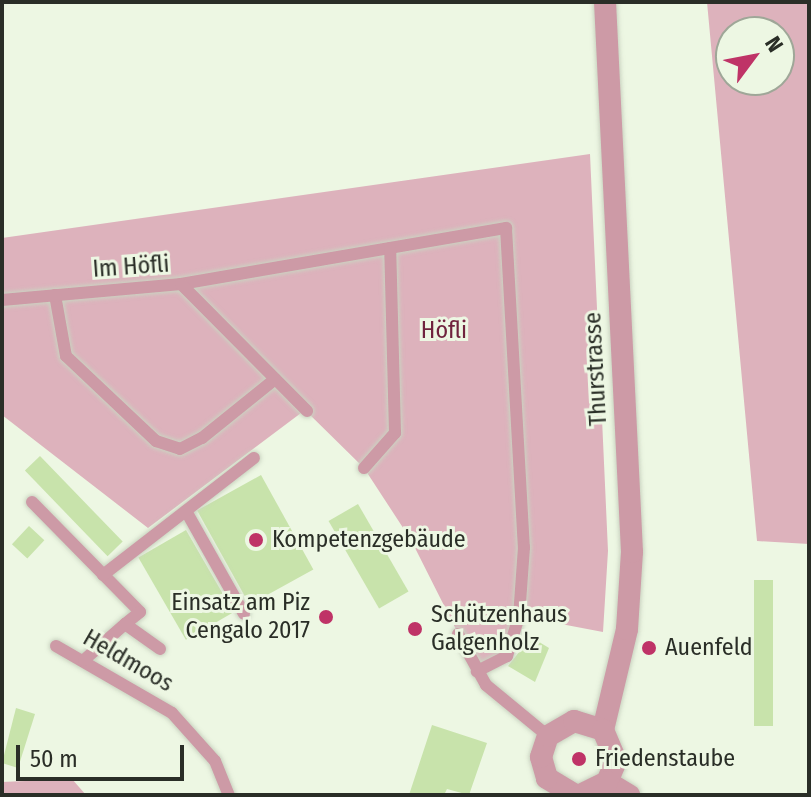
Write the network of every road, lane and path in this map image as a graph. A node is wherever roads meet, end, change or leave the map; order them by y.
1 (605, 2) edge
2 (390, 248) junction
3 (181, 284) junction
4 (55, 295) junction
5 (2, 300) edge
6 (275, 379) junction
7 (307, 411) dead end
8 (254, 458) dead end
9 (364, 468) dead end
10 (32, 502) dead end
11 (186, 511) junction
12 (103, 575) junction
13 (244, 614) dead end
14 (125, 624) junction
15 (458, 634) dead end
16 (56, 646) dead end
17 (160, 649) dead end
18 (84, 660) junction
19 (477, 671) junction
20 (603, 730) junction
21 (548, 736) junction
22 (607, 782) junction
23 (564, 793) edge
24 (229, 795) edge
25 (629, 795) edge

1 - 20 street, Thurstrasse
2 - 3 lane
2 - 9 lane
2 - 19 lane
3 - 4 lane, Im Höfli
3 - 6 lane, Im Höfli
4 - 5 lane, Im Höfli
4 - 6 lane
6 - 7 lane, Im Höfli
8 - 11 lane
10 - 12 lane
11 - 12 lane
11 - 13 lane
12 - 14 lane
14 - 17 lane
14 - 18 lane
15 - 19 lane
16 - 18 lane, Heldmoos
18 - 24 lane, Heldmoos
19 - 21 lane
20 - 21 street
20 - 22 street, Thurstrasse
21 - 23 street
22 - 23 street
22 - 25 street

